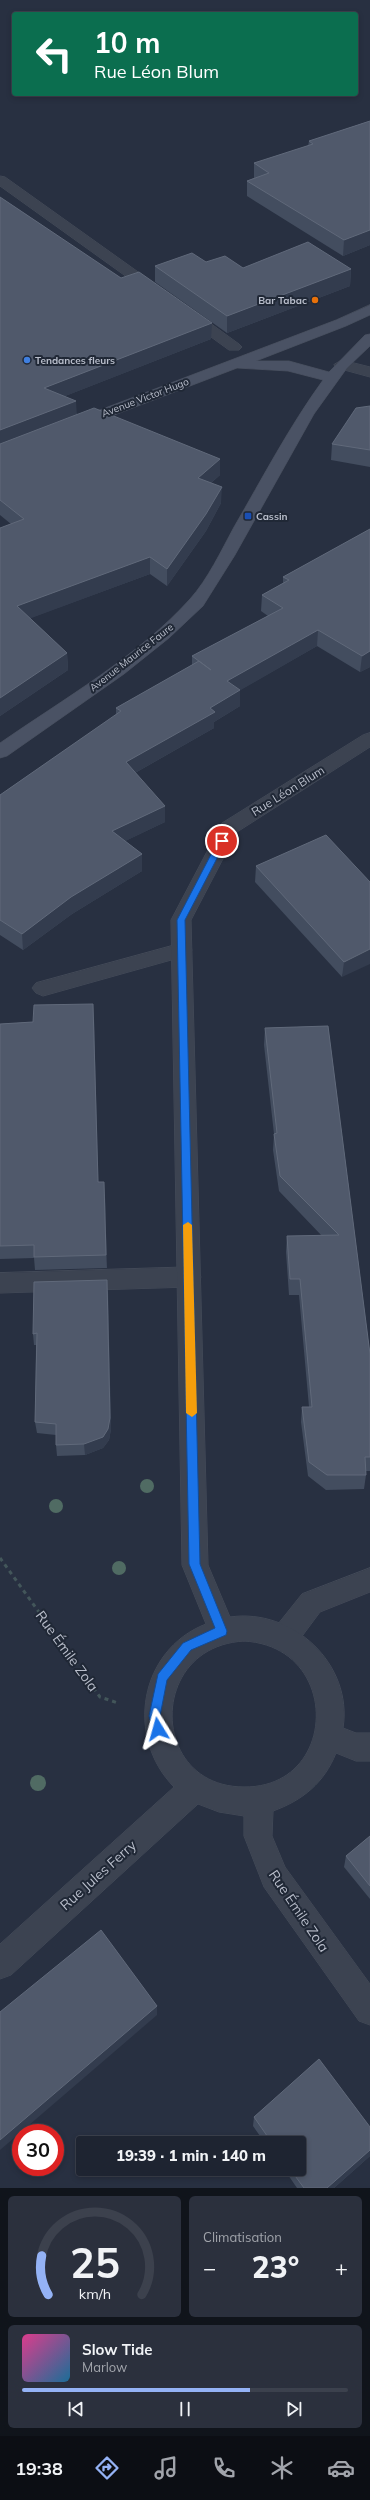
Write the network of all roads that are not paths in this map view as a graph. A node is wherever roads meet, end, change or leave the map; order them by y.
1 (0, 180) edge
2 (370, 309) edge
3 (370, 338) edge
4 (234, 347) dead end
5 (223, 367) junction
6 (337, 371) junction
7 (370, 372) edge
8 (64, 429) edge
9 (370, 739) edge
10 (0, 752) edge
11 (182, 950) junction
12 (44, 988) dead end
13 (189, 1277) junction
14 (0, 1283) edge
15 (370, 1580) edge
16 (222, 1631) junction
17 (284, 1638) junction
18 (330, 1737) junction
19 (370, 1747) edge
20 (196, 1786) junction
21 (259, 1800) junction
22 (0, 1964) edge
23 (370, 2010) edge

1 - 4 street
2 - 5 street, Avenue Victor Hugo
3 - 6 street, Avenue Maurice Faure
5 - 6 street, Avenue Victor Hugo
5 - 8 street, Avenue Victor Hugo
6 - 7 street
6 - 10 street, Avenue Maurice Faure
9 - 11 street, Rue Léon Blum
11 - 12 street
11 - 13 street, Rue Léon Blum
13 - 14 street
13 - 16 street, Rue Léon Blum
15 - 17 street
16 - 17 street
16 - 20 street
17 - 18 street
18 - 19 street
18 - 21 street
20 - 21 street
20 - 22 street, Rue Jules Ferry
21 - 23 street, Rue Émile Zola

